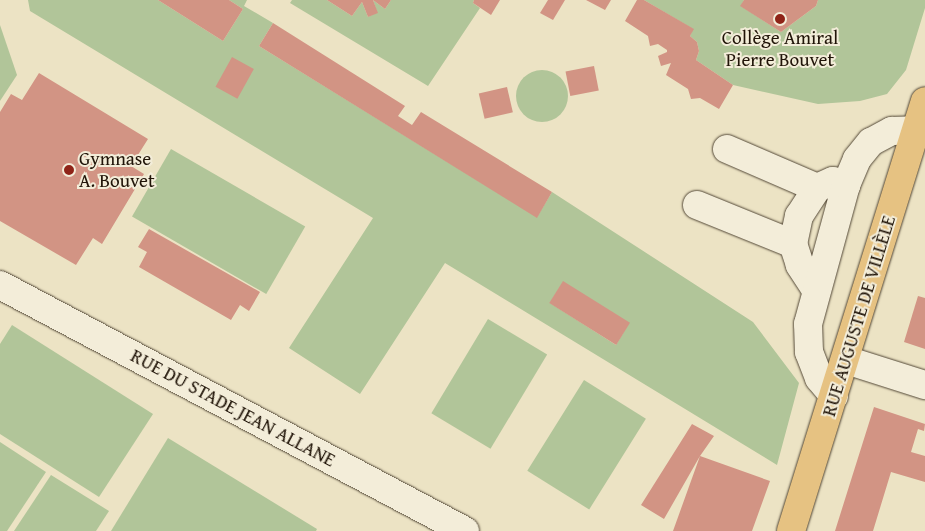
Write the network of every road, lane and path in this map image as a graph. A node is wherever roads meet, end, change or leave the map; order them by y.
1 (925, 101) edge
2 (915, 130) junction
3 (727, 150) dead end
4 (846, 185) junction
5 (817, 188) junction
6 (697, 205) dead end
7 (793, 244) junction
8 (0, 285) edge
9 (816, 290) junction
10 (846, 360) junction
11 (925, 385) edge
12 (834, 396) junction
13 (465, 531) edge
14 (791, 531) edge

1 - 2 main road, RUE AUGUSTE DE VILLÈLE
2 - 4 street
2 - 10 main road, RUE AUGUSTE DE VILLÈLE
3 - 5 street
4 - 5 street
4 - 9 street
5 - 7 street
6 - 7 street
7 - 9 street
8 - 13 street, RUE DU STADE JEAN ALLANE
9 - 12 street
10 - 11 street
10 - 12 main road, RUE AUGUSTE DE VILLÈLE
12 - 14 main road, RUE AUGUSTE DE VILLÈLE

